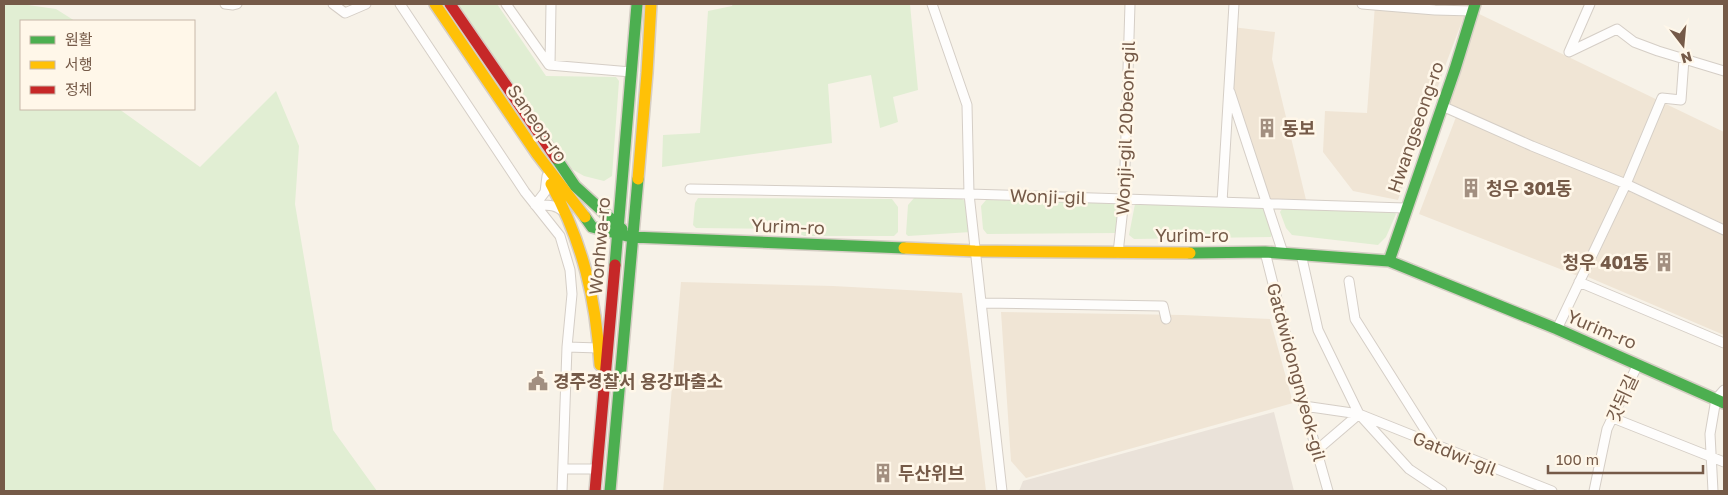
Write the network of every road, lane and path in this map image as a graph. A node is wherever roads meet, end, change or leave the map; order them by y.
1 (225, 4) edge
2 (236, 4) edge
3 (333, 4) edge
4 (366, 4) edge
5 (400, 4) edge
6 (436, 4) edge
7 (450, 4) edge
8 (506, 4) edge
9 (551, 4) edge
10 (636, 4) edge
11 (651, 4) edge
12 (932, 4) edge
13 (1130, 4) edge
14 (1234, 4) edge
15 (1362, 4) edge
16 (1590, 4) edge
17 (1474, 7) edge
18 (1684, 59) junction
19 (550, 65) junction
20 (1724, 71) edge
21 (631, 72) junction
22 (1228, 88) junction
23 (1442, 106) junction
24 (536, 154) junction
25 (547, 176) junction
26 (1626, 184) junction
27 (690, 189) dead end
28 (968, 194) junction
29 (1124, 199) junction
30 (1222, 202) junction
31 (1266, 203) junction
32 (535, 205) junction
33 (1405, 208) junction
34 (568, 216) junction
35 (618, 230) junction
36 (1724, 230) edge
37 (631, 237) junction
38 (975, 251) junction
39 (1265, 252) junction
40 (1118, 253) junction
41 (1283, 253) junction
42 (1301, 254) junction
43 (1389, 261) junction
44 (1349, 281) dead end
45 (1580, 282) junction
46 (981, 303) junction
47 (1166, 319) dead end
48 (1557, 329) junction
49 (1724, 343) edge
50 (567, 347) junction
51 (599, 348) junction
52 (1638, 364) junction
53 (1724, 390) edge
54 (1720, 401) edge
55 (1304, 406) junction
56 (1359, 414) junction
57 (1613, 418) junction
58 (600, 426) junction
59 (1434, 444) junction
60 (1317, 450) junction
61 (1711, 457) junction
62 (1724, 462) edge
63 (563, 469) junction
64 (597, 469) junction
65 (562, 491) edge
66 (595, 491) edge
67 (610, 491) edge
68 (1002, 491) edge
69 (1328, 491) edge
70 (1442, 491) edge
71 (1552, 491) edge
72 (1594, 491) edge
73 (1713, 491) edge

1 - 2 street
3 - 4 street
5 - 32 street
6 - 24 street, Saneop-ro
7 - 35 street, Saneop-ro
8 - 19 street
9 - 19 street
10 - 21 street, Wonhwa-ro
11 - 37 street, Wonhwa-ro
12 - 28 street
13 - 29 street, Wonji-gil 20beon-gil
14 - 22 street
15 - 17 street
16 - 18 street
17 - 23 street, Hwangseong-ro
18 - 20 street
18 - 26 street
19 - 21 street
21 - 35 street, Wonhwa-ro
22 - 30 street
22 - 31 street
23 - 26 street
23 - 33 street, Hwangseong-ro
24 - 25 street
24 - 35 street, Saneop-ro
25 - 32 street
25 - 34 street
26 - 36 street
26 - 45 street
27 - 28 street, Wonji-gil
28 - 29 street, Wonji-gil
28 - 38 street
29 - 30 street, Wonji-gil
29 - 40 street, Wonji-gil 20beon-gil
30 - 31 street, Wonji-gil
31 - 33 street, Wonji-gil
31 - 41 street
32 - 34 street
32 - 50 street
33 - 43 street, Hwangseong-ro
34 - 51 street
35 - 37 street, Saneop-ro
35 - 58 street, Wonhwa-ro
37 - 38 street, Yurim-ro
37 - 67 street
38 - 40 street, Yurim-ro
38 - 46 street
39 - 40 street, Yurim-ro
39 - 41 street, Yurim-ro
39 - 55 street, Gatdwidongnyeok-gil
41 - 42 street, Yurim-ro
42 - 43 street, Yurim-ro
42 - 56 street
43 - 48 street, Yurim-ro
44 - 59 street
45 - 48 street
45 - 49 street
46 - 47 street
46 - 68 street
48 - 52 street, Yurim-ro
50 - 51 street
50 - 63 street
51 - 58 street
52 - 54 street, Yurim-ro
52 - 57 street, 갓뒤길
53 - 54 street
54 - 61 street
55 - 56 street, Gatdwi-gil
55 - 60 street, Gatdwidongnyeok-gil
56 - 59 street, Gatdwi-gil
56 - 60 street
56 - 70 street
57 - 61 street
57 - 72 street, 갓뒤길
58 - 64 street, Wonhwa-ro
59 - 71 street, Gatdwi-gil
60 - 69 street, Gatdwidongnyeok-gil
61 - 62 street
61 - 73 street
63 - 64 street
63 - 65 street
64 - 66 street, Wonhwa-ro

